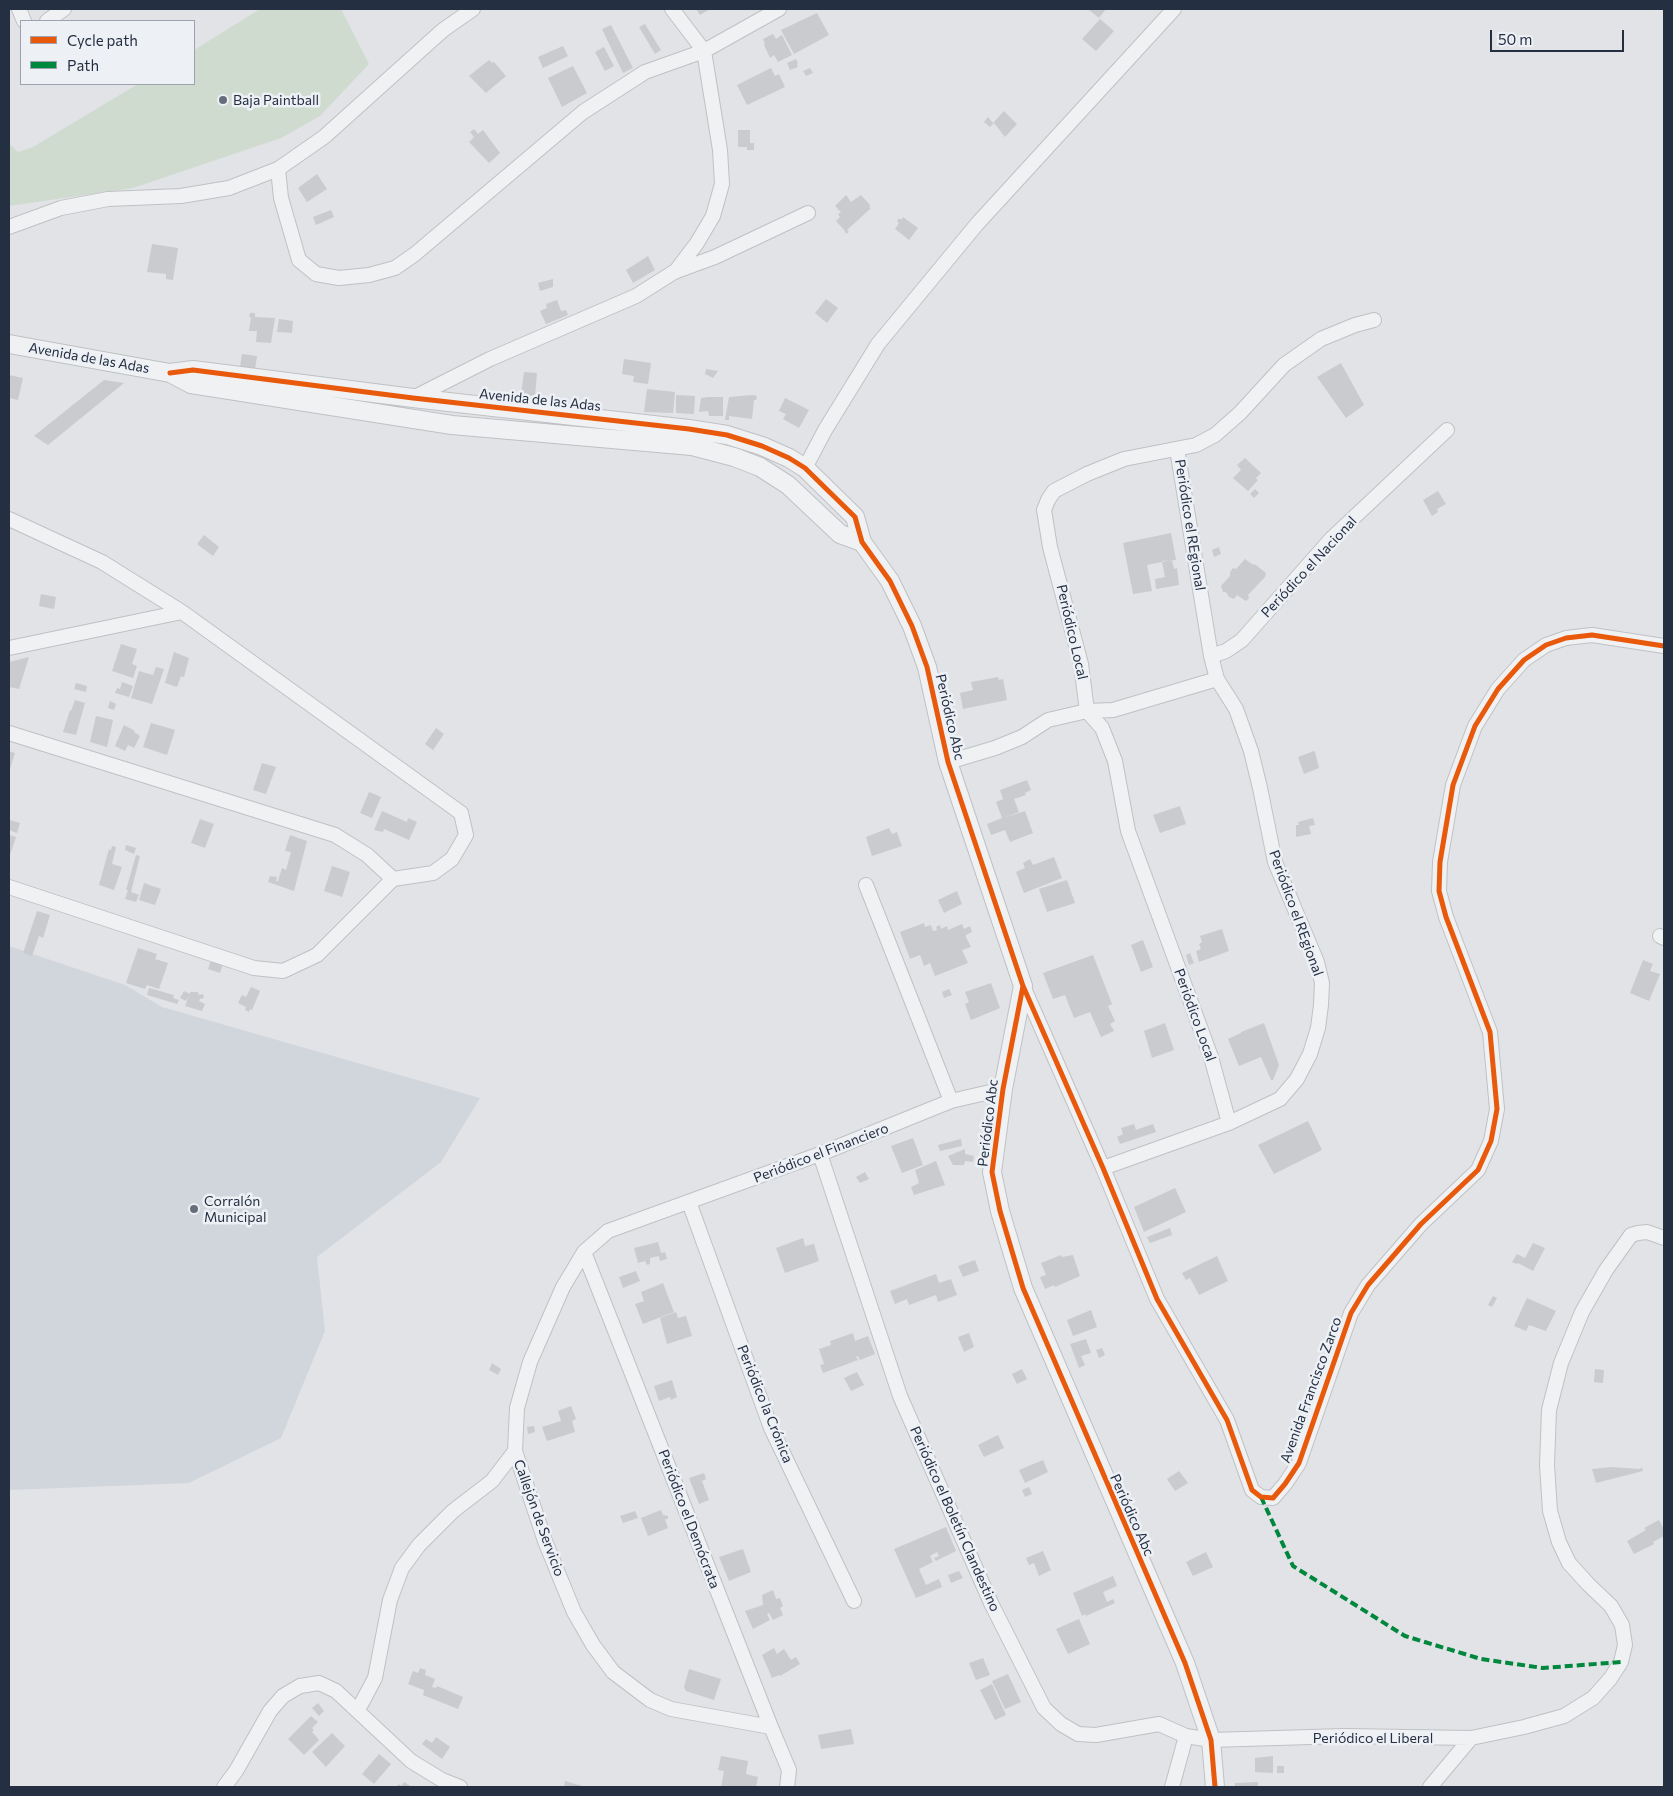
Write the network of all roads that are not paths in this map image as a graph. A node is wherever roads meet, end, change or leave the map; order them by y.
1 (64, 9) edge
2 (472, 9) edge
3 (672, 9) edge
4 (779, 9) edge
5 (1174, 9) edge
6 (48, 20) edge
7 (704, 51) junction
8 (278, 169) junction
9 (808, 212) dead end
10 (9, 227) edge
11 (674, 272) junction
12 (1374, 320) dead end
13 (9, 344) edge
14 (170, 373) junction
15 (413, 398) junction
16 (1447, 430) dead end
17 (1177, 449) junction
18 (805, 468) junction
19 (9, 519) edge
20 (862, 542) junction
21 (182, 612) junction
22 (1664, 646) edge
23 (9, 648) edge
24 (1212, 656) junction
25 (1217, 679) junction
26 (1087, 711) junction
27 (9, 733) edge
28 (948, 762) junction
29 (393, 879) junction
30 (866, 885) dead end
31 (9, 887) edge
32 (1023, 986) junction
33 (1003, 1089) junction
34 (951, 1101) junction
35 (1229, 1123) junction
36 (820, 1154) junction
37 (1103, 1168) junction
38 (689, 1202) junction
39 (1664, 1238) edge
40 (584, 1252) junction
41 (516, 1451) junction
42 (854, 1601) dead end
43 (358, 1710) junction
44 (771, 1727) junction
45 (1186, 1736) junction
46 (1471, 1738) junction
47 (1211, 1740) junction
48 (224, 1787) edge
49 (460, 1787) edge
50 (787, 1787) edge
51 (1172, 1787) edge
52 (1215, 1787) edge
53 (1430, 1787) edge

1 - 6 street
2 - 8 street
3 - 7 street
4 - 7 street
5 - 18 street
7 - 8 street
7 - 11 street
8 - 10 street
9 - 11 street
11 - 15 street
12 - 17 street, Periódico Local
13 - 14 street, Avenida de las Adas
14 - 15 street, Avenida de las Adas
14 - 20 street, Avenida de las Adas
15 - 18 street, Avenida de las Adas
16 - 24 street, Periódico el Nacional
17 - 24 street, Periódico el REgional
17 - 26 street, Periódico Local
18 - 20 street, Avenida de las Adas
19 - 21 street
20 - 28 street, Periódico Abc
21 - 23 street
21 - 29 street
22 - 37 street, Avenida Francisco Zarco
24 - 25 street, Periódico el REgional
25 - 26 street
25 - 35 street, Periódico el REgional
26 - 28 street
26 - 35 street, Periódico Local
27 - 29 street
28 - 32 street, Periódico Abc
29 - 31 street
30 - 34 street
32 - 33 street, Periódico Abc
32 - 37 street
33 - 34 street, Periódico Abc
33 - 47 street, Periódico Abc
34 - 36 street, Periódico el Financiero
35 - 37 street, Periódico el REgional
36 - 38 street, Periódico el Financiero
36 - 45 street, Periódico el Boletín Clandestino
38 - 40 street, Callejón de Servicio
38 - 42 street, Periódico la Crónica
39 - 46 street, Periódico el Liberal
40 - 41 street, Callejón de Servicio
40 - 44 street, Periódico el Demócrata
41 - 43 street
41 - 44 street, Callejón de Servicio
43 - 48 street
43 - 49 street
44 - 50 street, Periódico el Demócrata
45 - 47 street, Periódico el Boletín Clandestino
45 - 51 street
46 - 47 street, Periódico el Liberal
46 - 53 street
47 - 52 street, Periódico Abc

